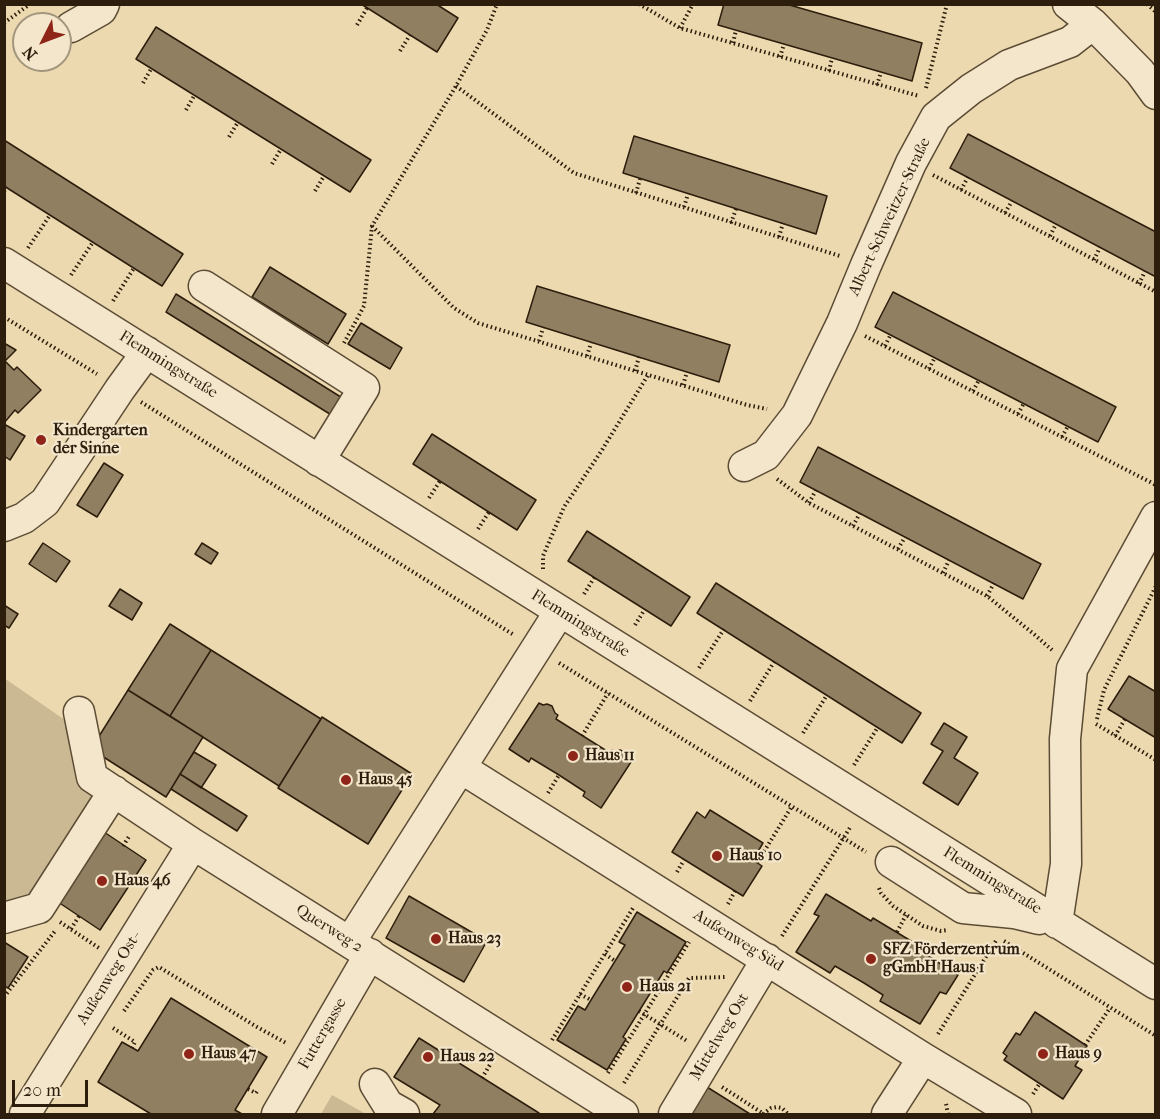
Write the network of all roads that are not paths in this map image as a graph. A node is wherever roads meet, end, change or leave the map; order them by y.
1 (104, 4) edge
2 (1068, 4) edge
3 (1093, 24) junction
4 (72, 26) edge
5 (1155, 94) edge
6 (10, 266) edge
7 (204, 286) dead end
8 (147, 352) junction
9 (755, 460) road end
10 (319, 461) junction
11 (1155, 517) edge
12 (4, 526) edge
13 (551, 605) junction
14 (79, 712) dead end
15 (461, 768) junction
16 (114, 791) junction
17 (193, 844) junction
18 (880, 867) road end
19 (4, 918) edge
20 (1057, 922) junction
21 (360, 948) junction
22 (762, 968) junction
23 (1155, 984) edge
24 (923, 1058) junction
25 (375, 1084) dead end
26 (617, 1110) edge
27 (25, 1114) edge
28 (277, 1114) edge
29 (404, 1114) edge
30 (674, 1114) edge
31 (886, 1114) edge
32 (1016, 1114) edge

1 - 4 street
2 - 3 street
3 - 5 street
3 - 9 street, Albert-Schweitzer-Straße
6 - 8 street, Flemmingstraße
7 - 10 street
8 - 10 street, Flemmingstraße
8 - 12 street
10 - 13 street, Flemmingstraße
11 - 20 street
13 - 15 street, Futtergasse
13 - 20 street, Flemmingstraße
14 - 16 street, Querweg 2
15 - 21 street, Futtergasse
15 - 22 street, Außenweg Süd
16 - 17 street, Querweg 2
16 - 19 street
17 - 21 street, Querweg 2
17 - 27 street, Außenweg Ost-
18 - 20 street
20 - 23 street, Flemmingstraße
21 - 26 street, Querweg 2
21 - 28 street, Futtergasse
22 - 24 street, Außenweg Süd
22 - 30 street, Mittelweg Ost
24 - 31 street
24 - 32 street, Außenweg Süd
25 - 29 street

